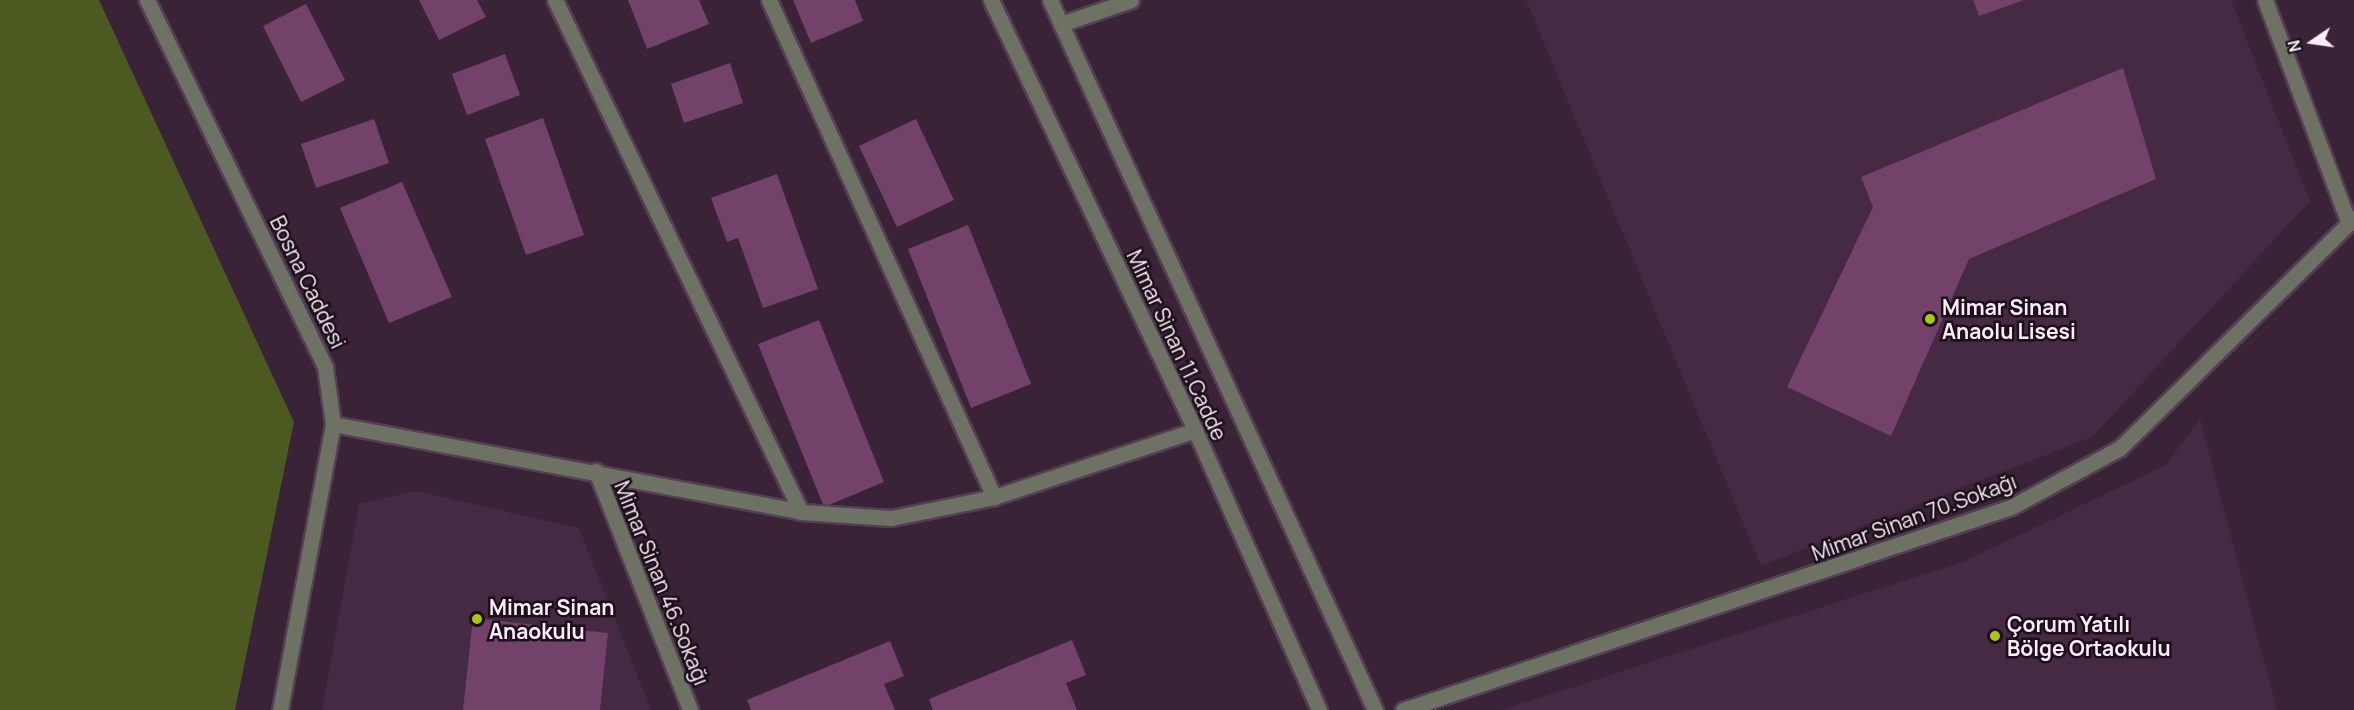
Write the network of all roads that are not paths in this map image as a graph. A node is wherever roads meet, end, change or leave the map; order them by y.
1 (147, 0) edge
2 (555, 0) edge
3 (769, 0) edge
4 (991, 0) edge
5 (1050, 0) edge
6 (1131, 0) edge
7 (2265, 0) edge
8 (1061, 24) junction
9 (2351, 221) edge
10 (333, 424) junction
11 (1195, 430) junction
12 (596, 471) junction
13 (994, 497) junction
14 (801, 512) junction
15 (280, 710) edge
16 (690, 710) edge
17 (1319, 710) edge
18 (1375, 710) edge
19 (1403, 710) edge

1 - 10 street, Bosna Caddesi
2 - 14 street
3 - 13 street
4 - 11 street, Mimar Sinan 11.Cadde
5 - 8 street, Mimar Sinan 11.Cadde
6 - 8 street
7 - 9 street
8 - 18 street, Mimar Sinan 11.Cadde
9 - 19 street, Mimar Sinan 70.Sokağı
10 - 12 street
10 - 15 street, Bosna Caddesi
11 - 13 street
11 - 17 street, Mimar Sinan 11.Cadde
12 - 14 street
12 - 16 street, Mimar Sinan 46.Sokağı
13 - 14 street

